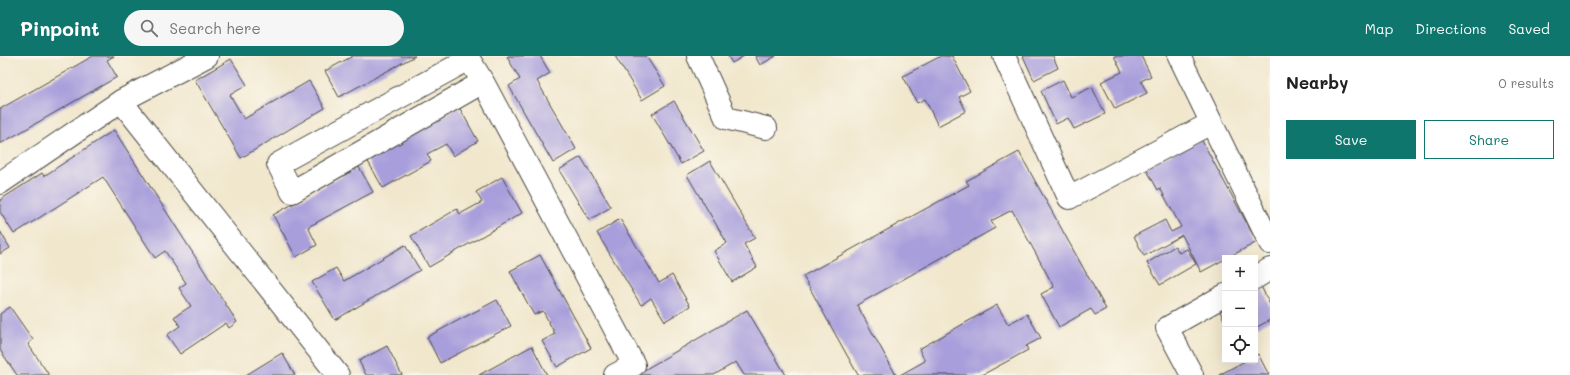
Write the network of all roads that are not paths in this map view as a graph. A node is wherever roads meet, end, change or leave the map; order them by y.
1 (698, 56) edge
2 (1004, 56) edge
3 (1178, 56) edge
4 (468, 57) edge
5 (194, 59) edge
6 (483, 82) junction
7 (121, 102) junction
8 (1211, 123) junction
9 (766, 128) dead end
10 (0, 183) edge
11 (1270, 243) edge
12 (1270, 269) edge
13 (1258, 276) edge
14 (1222, 297) edge
15 (338, 375) edge
16 (614, 375) edge
17 (1192, 375) edge

1 - 9 street
2 - 8 street
3 - 8 street
4 - 6 street
4 - 6 street
5 - 7 street
6 - 16 street
7 - 10 street
7 - 15 street
8 - 11 street
12 - 13 street
14 - 17 street

